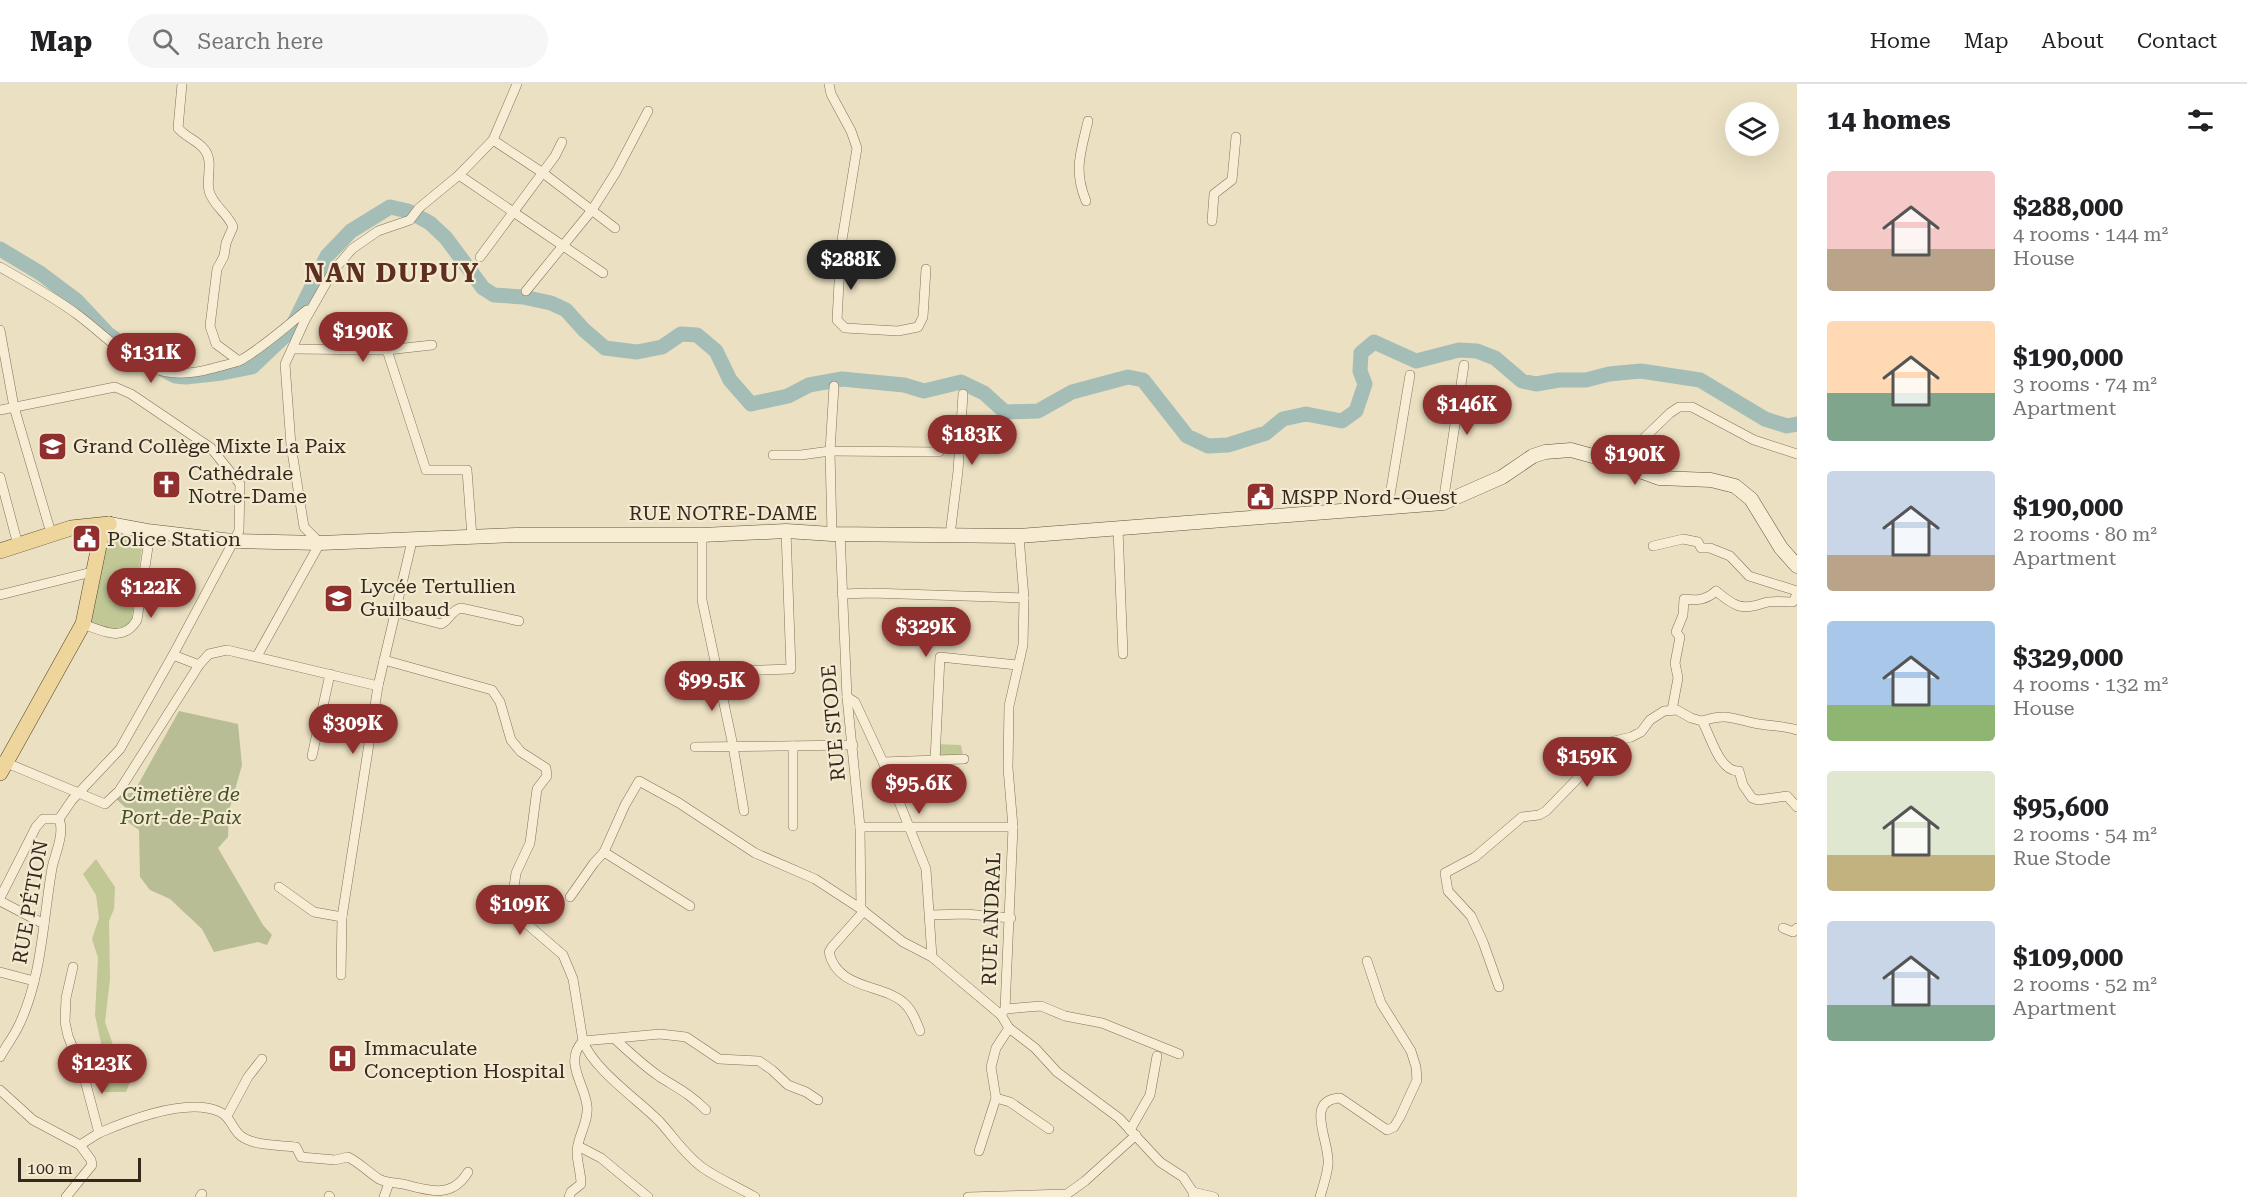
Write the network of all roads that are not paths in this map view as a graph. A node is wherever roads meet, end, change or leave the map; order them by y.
1 (182, 84) edge
2 (517, 84) edge
3 (829, 84) edge
4 (648, 111) dead end
5 (1088, 122) dead end
6 (1236, 136) dead end
7 (493, 140) junction
8 (562, 142) dead end
9 (543, 173) junction
10 (459, 175) junction
11 (1086, 201) dead end
12 (592, 210) junction
13 (514, 212) junction
14 (1212, 221) dead end
15 (615, 228) dead end
16 (563, 247) junction
17 (480, 257) dead end
18 (0, 267) edge
19 (926, 269) dead end
20 (603, 273) dead end
21 (526, 291) dead end
22 (312, 307) junction
23 (0, 330) edge
24 (1, 341) edge
25 (432, 345) dead end
26 (292, 349) junction
27 (387, 350) junction
28 (239, 361) junction
29 (1464, 365) dead end
30 (1410, 375) dead end
31 (834, 386) dead end
32 (963, 394) dead end
33 (14, 407) junction
34 (0, 410) edge
35 (830, 451) junction
36 (939, 452) dead end
37 (1797, 454) edge
38 (773, 455) dead end
39 (1618, 463) junction
40 (0, 477) edge
41 (1447, 502) junction
42 (1388, 507) junction
43 (109, 524) junction
44 (1118, 529) junction
45 (147, 531) junction
46 (786, 531) junction
47 (51, 533) junction
48 (836, 533) junction
49 (702, 535) junction
50 (950, 535) junction
51 (1019, 536) junction
52 (472, 537) junction
53 (232, 541) junction
54 (412, 541) junction
55 (320, 543) junction
56 (18, 545) junction
57 (1653, 546) dead end
58 (0, 551) edge
59 (1797, 566) edge
60 (92, 572) junction
61 (1797, 592) edge
62 (842, 594) junction
63 (0, 595) edge
64 (1024, 598) junction
65 (395, 612) junction
66 (519, 621) dead end
67 (82, 624) junction
68 (1123, 654) dead end
69 (173, 655) junction
70 (257, 656) junction
71 (384, 660) junction
72 (199, 665) junction
73 (1017, 665) junction
74 (717, 672) junction
75 (676, 673) dead end
76 (330, 674) junction
77 (378, 686) junction
78 (847, 697) junction
79 (1672, 710) junction
80 (1702, 720) junction
81 (1797, 730) edge
82 (853, 745) junction
83 (733, 746) junction
84 (793, 746) junction
85 (695, 747) dead end
86 (312, 756) dead end
87 (964, 759) dead end
88 (935, 760) junction
89 (883, 762) junction
90 (2, 765) edge
91 (79, 793) junction
92 (1797, 807) edge
93 (744, 811) dead end
94 (59, 819) junction
95 (792, 826) dead end
96 (860, 827) junction
97 (1013, 827) junction
98 (910, 828) junction
99 (604, 852) junction
100 (279, 887) dead end
101 (570, 897) dead end
102 (0, 900) edge
103 (690, 906) dead end
104 (862, 910) junction
105 (930, 915) junction
106 (342, 916) junction
107 (1011, 918) junction
108 (44, 924) junction
109 (1783, 928) dead end
110 (1797, 928) edge
111 (932, 957) junction
112 (1367, 961) dead end
113 (73, 967) dead end
114 (0, 972) edge
115 (340, 975) dead end
116 (34, 981) junction
117 (1499, 987) dead end
118 (1003, 1012) junction
119 (1009, 1028) junction
120 (920, 1031) dead end
121 (616, 1040) junction
122 (583, 1041) junction
123 (1179, 1054) dead end
124 (1157, 1056) dead end
125 (0, 1057) edge
126 (262, 1059) dead end
127 (0, 1090) edge
128 (996, 1098) junction
129 (818, 1100) dead end
130 (706, 1110) dead end
131 (227, 1116) junction
132 (1049, 1129) dead end
133 (1133, 1132) junction
134 (99, 1133) junction
135 (80, 1145) junction
136 (578, 1146) junction
137 (979, 1151) dead end
138 (468, 1173) dead end
139 (389, 1184) junction
140 (1193, 1195) edge
141 (646, 1196) edge
142 (66, 1197) edge
143 (384, 1197) edge
144 (569, 1197) edge
145 (755, 1197) edge
146 (968, 1197) edge
147 (1214, 1197) edge
148 (1320, 1197) edge

1 - 28 street
2 - 7 street
3 - 19 street
4 - 12 street
5 - 11 street
6 - 14 street
7 - 9 street
7 - 10 street
8 - 9 street
9 - 12 street
9 - 13 street
10 - 13 street
10 - 22 street
12 - 15 street
12 - 16 street
13 - 16 street
13 - 17 street
16 - 20 street
16 - 21 street
18 - 28 street
22 - 26 street
22 - 28 street
23 - 24 street
24 - 33 street
25 - 27 street
26 - 27 street
26 - 55 street
27 - 52 street
29 - 41 street
30 - 42 street
31 - 35 street, RUE STODE
32 - 50 street
33 - 34 street
33 - 47 street
33 - 53 street
35 - 36 street
35 - 38 street
35 - 48 street, RUE STODE
37 - 39 street
39 - 41 street
39 - 59 street
40 - 56 street
41 - 42 street, RUE NOTRE-DAME
42 - 44 street, RUE NOTRE-DAME
43 - 45 street, RUE NOTRE-DAME
43 - 47 main road, RUE NOTRE-DAME
43 - 60 main road
44 - 51 street, RUE NOTRE-DAME
44 - 68 street
45 - 53 street, RUE NOTRE-DAME
45 - 67 street
46 - 48 street, RUE NOTRE-DAME
46 - 49 street, RUE NOTRE-DAME
46 - 74 street
47 - 56 main road, RUE NOTRE-DAME
48 - 50 street, RUE NOTRE-DAME
48 - 62 street, RUE STODE
49 - 52 street, RUE NOTRE-DAME
49 - 74 street
50 - 51 street, RUE NOTRE-DAME
51 - 64 street, RUE ANDRAL
52 - 54 street, RUE NOTRE-DAME
53 - 55 street, RUE NOTRE-DAME
53 - 69 street
54 - 55 street, RUE NOTRE-DAME
54 - 65 street
55 - 70 street
56 - 58 main road, RUE NOTRE-DAME
57 - 61 street
60 - 63 street
60 - 67 main road
61 - 79 street
62 - 64 street
62 - 78 street, RUE STODE
64 - 73 street, RUE ANDRAL
65 - 66 street
65 - 71 street
67 - 90 main road
69 - 72 street
69 - 91 street
70 - 72 street
70 - 76 street
71 - 77 street
71 - 122 street
72 - 91 street
73 - 88 street
73 - 97 street, RUE ANDRAL
74 - 75 street
74 - 83 street
76 - 77 street
76 - 86 street
77 - 106 street
78 - 82 street, RUE STODE
78 - 89 street
79 - 80 street
79 - 117 street
80 - 81 street
80 - 92 street
82 - 84 street
82 - 96 street, RUE STODE
83 - 84 street
83 - 85 street
83 - 93 street
84 - 95 street
87 - 88 street
88 - 89 street
89 - 98 street
90 - 91 street
91 - 94 street
94 - 102 street
94 - 108 street, RUE PÉTION
96 - 98 street
96 - 104 street, RUE STODE
97 - 98 street
97 - 107 street, RUE ANDRAL
98 - 105 street
99 - 101 street
99 - 103 street
99 - 104 street
100 - 106 street
102 - 108 street
104 - 111 street
104 - 120 street
105 - 107 street
105 - 111 street
106 - 115 street
107 - 118 street, RUE ANDRAL
108 - 116 street, RUE PÉTION
109 - 110 street
111 - 118 street
112 - 148 street
113 - 134 street
114 - 116 street
116 - 125 street, RUE PÉTION
118 - 119 street
118 - 123 street
119 - 128 street
119 - 133 street
121 - 122 street
121 - 129 street
121 - 130 street
122 - 136 street
122 - 145 street
124 - 133 street
126 - 131 street
127 - 135 street
128 - 132 street
128 - 137 street
131 - 134 street
131 - 139 street
133 - 140 street
133 - 146 street
134 - 135 street
135 - 142 street
136 - 141 street
136 - 144 street
138 - 139 street
139 - 143 street
140 - 147 street

